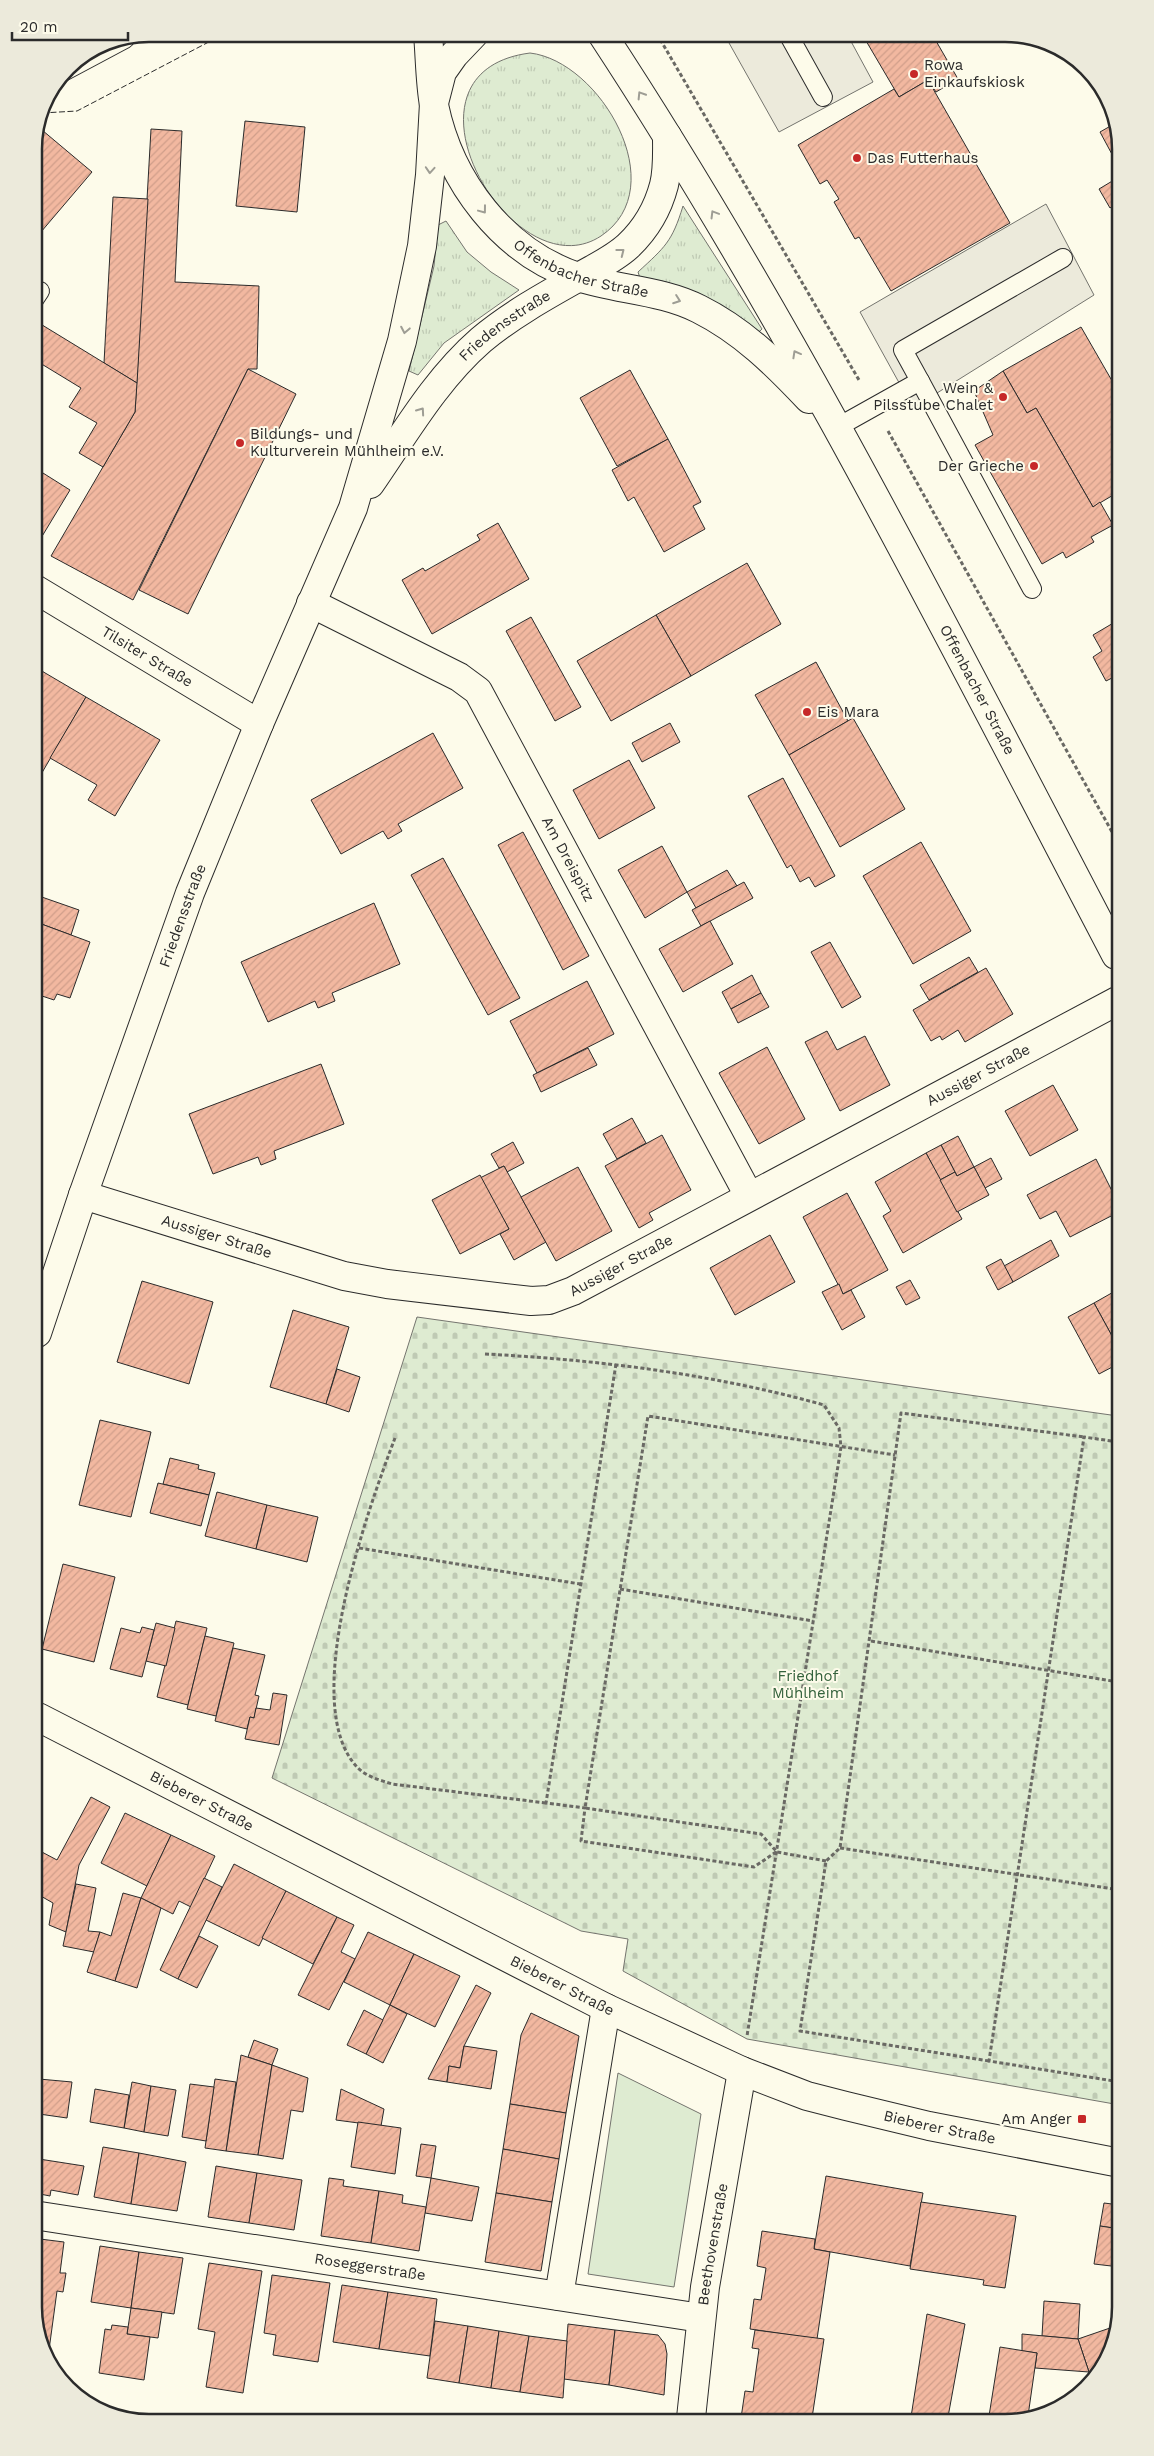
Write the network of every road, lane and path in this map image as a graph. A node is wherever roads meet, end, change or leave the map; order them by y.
1 (429, 42) edge
2 (466, 42) edge
3 (607, 43) edge
4 (793, 43) edge
5 (823, 97) dead end
6 (434, 103) junction
7 (667, 136) junction
8 (1063, 258) dead end
9 (579, 277) junction
10 (920, 381) junction
11 (836, 428) junction
12 (353, 508) junction
13 (1032, 589) dead end
14 (43, 594) edge
15 (311, 603) junction
16 (259, 724) junction
17 (1112, 947) edge
18 (1112, 1003) edge
19 (83, 1195) junction
20 (749, 1196) junction
21 (42, 1317) edge
22 (486, 1354) dead end
23 (616, 1364) junction
24 (1084, 1437) junction
25 (395, 1438) dead end
26 (1112, 1441) edge
27 (841, 1447) junction
28 (895, 1454) junction
29 (359, 1548) junction
30 (580, 1584) junction
31 (620, 1589) junction
32 (813, 1621) junction
33 (871, 1641) junction
34 (1050, 1671) junction
35 (1112, 1681) edge
36 (42, 1719) edge
37 (546, 1803) junction
38 (585, 1808) junction
39 (840, 1848) junction
40 (776, 1852) junction
41 (826, 1861) junction
42 (1018, 1875) junction
43 (1112, 1889) edge
44 (606, 2008) junction
45 (989, 2061) junction
46 (742, 2071) junction
47 (1112, 2081) edge
48 (1112, 2161) edge
49 (42, 2216) edge
50 (559, 2296) junction
51 (701, 2318) junction
52 (691, 2414) edge

1 - 6 street, Offenbacher Straße
2 - 6 street
7 -> 3 street, Offenbacher Straße
4 - 5 lane
6 -> 9 street, Offenbacher Straße
6 -> 12 street, Friedensstraße
9 -> 7 street, Friedensstraße
11 -> 7 street, Offenbacher Straße
8 - 10 lane
9 -> 11 street, Offenbacher Straße
12 -> 9 street, Friedensstraße
10 - 11 lane
10 - 13 lane
11 - 17 street, Offenbacher Straße
12 - 15 street, Friedensstraße
14 - 16 street, Tilsiter Straße
15 - 16 street, Friedensstraße
15 - 20 street, Am Dreispitz
16 - 19 street, Friedensstraße
18 - 20 street, Aussiger Straße
19 - 20 street, Aussiger Straße
19 - 21 street, Friedensstraße
22 - 23 path
23 - 27 path
23 - 30 path
24 - 26 path
24 - 28 path
24 - 34 path
25 - 29 path
27 - 28 path
27 - 31 path
27 - 32 path
28 - 33 path
29 - 30 path
29 - 37 path
30 - 37 path
31 - 32 path
31 - 38 path
32 - 40 path
33 - 34 path
33 - 39 path
34 - 35 path
34 - 42 path
36 - 44 street, Bieberer Straße
37 - 38 path
38 - 40 path
38 - 40 path
39 - 41 path
39 - 42 path
40 - 41 path
40 - 46 path
41 - 45 path
42 - 43 path
42 - 45 path
44 - 46 street, Bieberer Straße
44 - 50 street
45 - 47 path
46 - 48 street, Bieberer Straße
46 - 51 street, Beethovenstraße
49 - 50 street, Roseggerstraße
50 - 51 street, Roseggerstraße
51 - 52 street, Beethovenstraße

